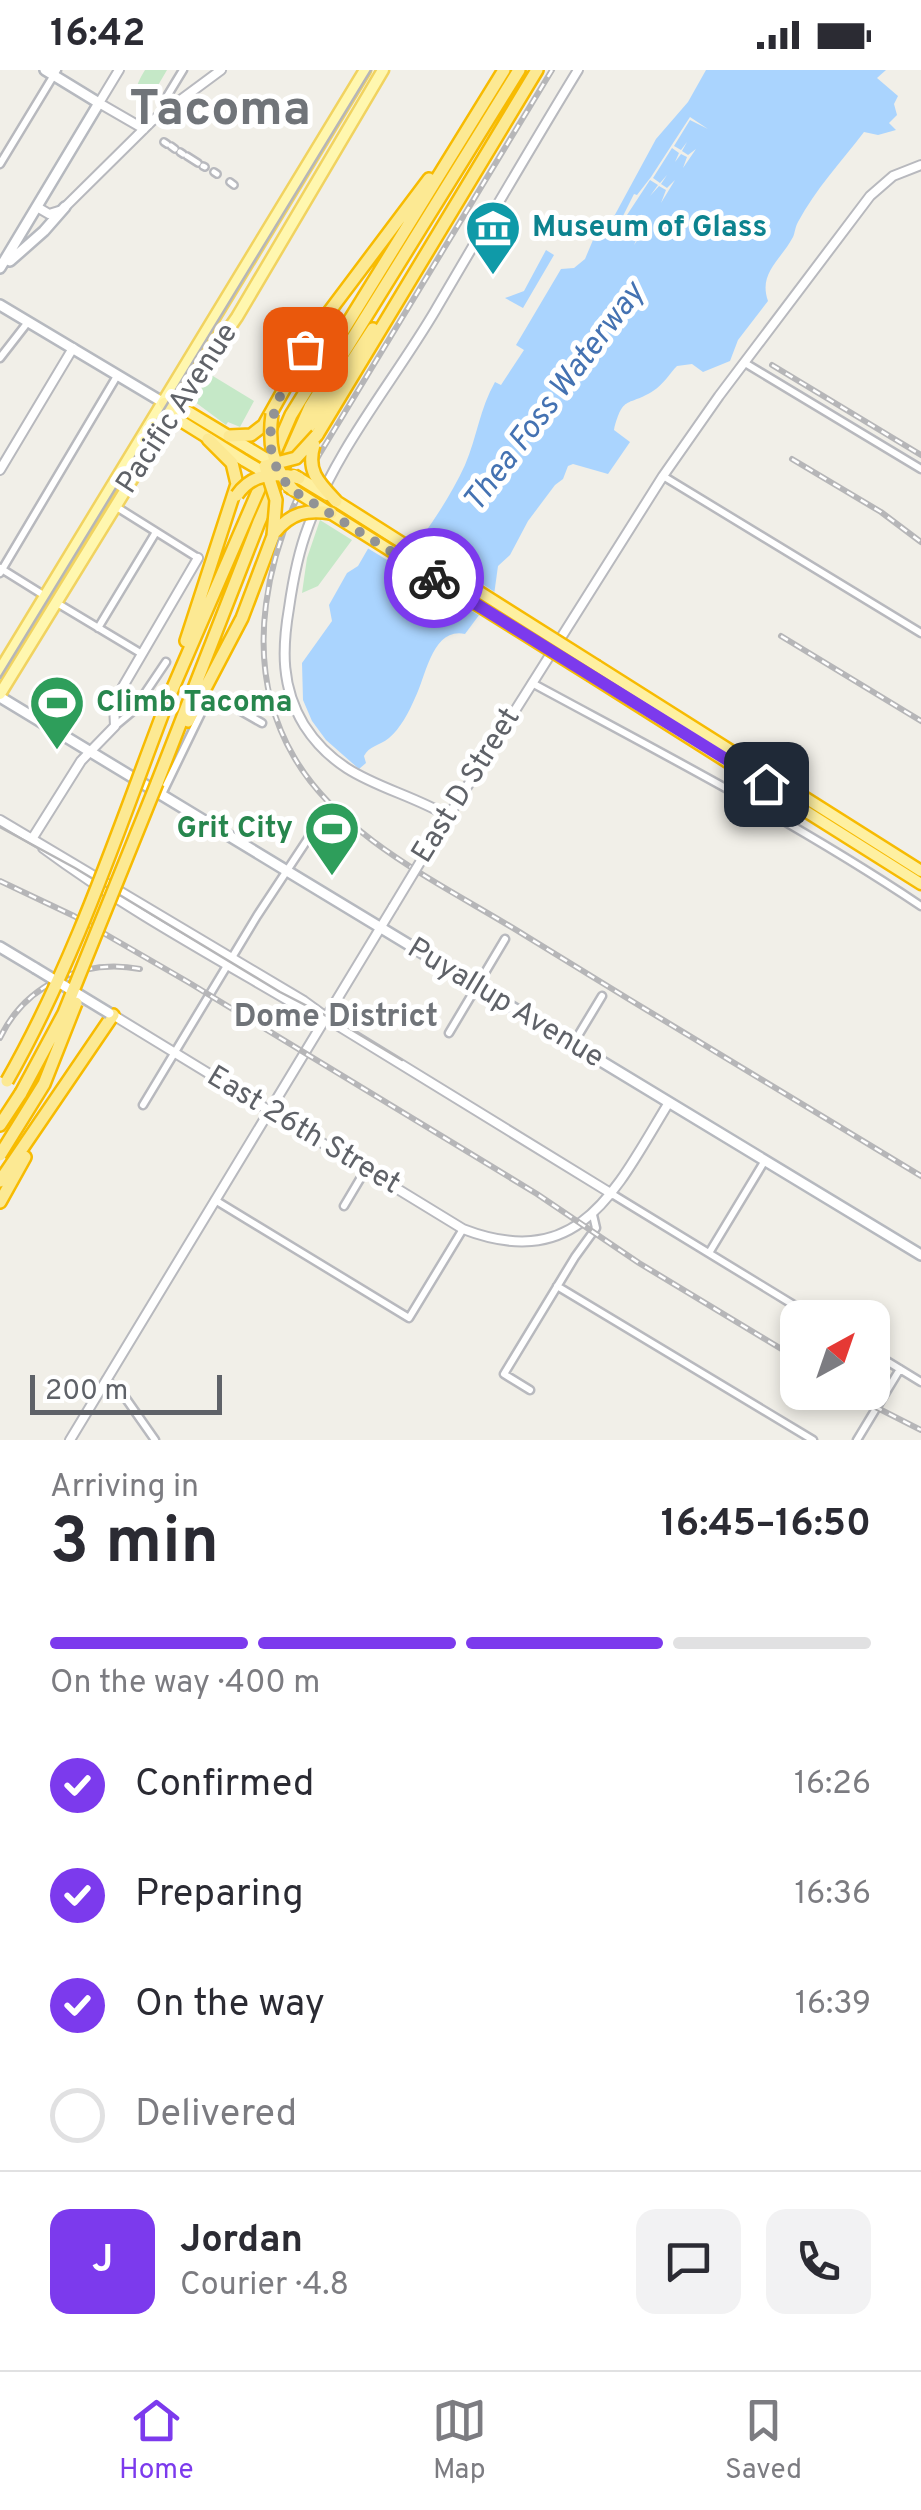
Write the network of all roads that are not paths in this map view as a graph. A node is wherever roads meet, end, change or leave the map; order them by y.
1 (119, 70) edge
2 (183, 70) edge
3 (221, 70) edge
4 (365, 70) edge
5 (383, 70) edge
6 (504, 70) edge
7 (517, 70) edge
8 (537, 70) edge
9 (578, 70) edge
10 (52, 72) edge
11 (99, 103) junction
12 (166, 110) junction
13 (470, 124) junction
14 (144, 129) junction
15 (175, 149) dead end
16 (0, 164) edge
17 (916, 167) edge
18 (478, 168) junction
19 (215, 173) dead end
20 (66, 206) junction
21 (37, 207) junction
22 (0, 268) edge
23 (0, 304) edge
24 (28, 322) junction
25 (73, 348) junction
26 (0, 358) edge
27 (745, 363) junction
28 (118, 376) junction
29 (164, 403) junction
30 (178, 405) junction
31 (272, 414) junction
32 (225, 434) junction
33 (318, 435) junction
34 (208, 439) junction
35 (248, 456) junction
36 (921, 468) edge
37 (0, 470) edge
38 (273, 470) junction
39 (663, 476) junction
40 (296, 484) junction
41 (273, 491) junction
42 (236, 495) junction
43 (336, 500) junction
44 (115, 506) junction
45 (331, 513) junction
46 (156, 532) junction
47 (272, 536) junction
48 (198, 558) joint
49 (1, 570) edge
50 (45, 596) junction
51 (56, 602) junction
52 (202, 607) junction
53 (98, 628) junction
54 (921, 632) edge
55 (142, 654) junction
56 (166, 662) dead end
57 (0, 670) edge
58 (594, 671) junction
59 (528, 686) junction
60 (0, 695) edge
61 (262, 723) dead end
62 (116, 726) junction
63 (89, 753) junction
64 (157, 783) junction
65 (161, 797) junction
66 (448, 816) junction
67 (0, 820) edge
68 (319, 822) dead end
69 (32, 839) junction
70 (921, 871) edge
71 (286, 872) junction
72 (921, 884) edge
73 (921, 906) edge
74 (104, 918) junction
75 (380, 929) junction
76 (505, 938) dead end
77 (0, 947) edge
78 (229, 961) junction
79 (476, 988) junction
80 (602, 996) dead end
81 (111, 1014) junction
82 (325, 1016) junction
83 (449, 1033) dead end
84 (572, 1045) junction
85 (174, 1053) junction
86 (2, 1088) edge
87 (54, 1104) junction
88 (668, 1104) junction
89 (143, 1105) dead end
90 (268, 1111) junction
91 (0, 1125) edge
92 (0, 1154) edge
93 (764, 1162) junction
94 (366, 1169) junction
95 (0, 1181) edge
96 (612, 1194) junction
97 (214, 1200) junction
98 (0, 1202) edge
99 (344, 1206) dead end
100 (592, 1216) junction
101 (463, 1229) junction
102 (709, 1253) junction
103 (921, 1255) edge
104 (558, 1286) junction
105 (786, 1300) edge
106 (890, 1363) edge
107 (900, 1369) junction
108 (106, 1380) junction
109 (921, 1382) edge
110 (530, 1390) dead end
111 (70, 1440) edge
112 (155, 1440) edge
113 (813, 1440) edge
114 (857, 1440) edge

1 - 11 street
2 - 12 street
3 - 12 street
4 - 29 main road, Pacific Avenue
5 - 30 main road, Pacific Avenue
6 - 13 highway
7 - 41 highway
8 - 18 highway
9 - 66 street
10 - 11 main road
10 - 16 street
11 - 14 street
11 - 21 main road
12 - 14 street
13 - 31 highway
13 - 52 highway
14 - 20 street
15 - 19 street
17 - 27 street, East D Street
18 - 33 highway
18 - 41 highway
20 - 21 street
20 - 22 main road
21 - 22 main road
23 - 24 main road
24 - 25 main road
24 - 26 street
25 - 28 main road
25 - 37 street
27 - 36 street
27 - 39 street, East D Street
28 - 29 main road
28 - 49 street
29 - 30 highway
29 - 50 main road, Pacific Avenue
30 - 32 highway
30 - 34 highway
30 - 44 main road, Pacific Avenue
31 - 32 highway, bridge
31 - 38 highway, bridge
32 - 35 highway
33 - 38 highway, bridge
33 - 43 highway, bridge
34 - 35 highway
34 - 42 highway, bridge
35 - 38 highway, bridge
38 - 40 highway, bridge
38 - 42 highway, bridge
38 - 47 highway, bridge
39 - 54 street
39 - 59 street, East D Street
40 - 43 highway, bridge
40 - 45 highway, bridge
41 - 64 highway
42 - 52 highway
43 - 58 highway, bridge
44 - 46 street
44 - 51 main road, Pacific Avenue
45 - 47 highway, bridge
45 - 58 highway, bridge
46 - 48 street
46 - 53 street
47 - 64 highway
48 - 55 street
49 - 50 street
50 - 57 main road, Pacific Avenue
51 - 53 street
51 - 60 main road, Pacific Avenue
52 - 86 highway, bridge
53 - 55 street
55 - 62 street
56 - 62 street
58 - 70 highway
58 - 72 highway
59 - 66 street, East D Street
59 - 73 street
60 - 63 main road, Puyallup Avenue
61 - 65 street
62 - 63 street
63 - 65 main road, Puyallup Avenue
63 - 69 street
64 - 74 highway, bridge
65 - 71 main road, Puyallup Avenue
66 - 75 street, East D Street, bridge
67 - 69 street
68 - 71 street
69 - 78 street
71 - 75 main road, Puyallup Avenue
71 - 78 street
74 - 91 highway, bridge
74 - 92 highway, bridge
75 - 79 main road, Puyallup Avenue
75 - 82 street, East D Street
76 - 79 street
77 - 81 main road, East 26th Street, bridge
78 - 82 street
78 - 85 street
79 - 83 street
79 - 84 main road, Puyallup Avenue
80 - 84 street
81 - 85 street, East 26th Street
81 - 87 highway
82 - 90 street, East D Street
82 - 96 street
84 - 88 main road, Puyallup Avenue
85 - 89 street
85 - 90 street, East 26th Street
87 - 95 highway
87 - 98 highway
88 - 93 main road, Puyallup Avenue
88 - 96 street, East 26th Street
90 - 94 street, East 26th Street
90 - 97 street, East D Street
93 - 102 street
93 - 103 main road, Puyallup Avenue
94 - 99 street
94 - 101 street, East 26th Street
96 - 100 street, East 26th Street
96 - 102 street
97 - 101 street
97 - 108 street, East D Street
100 - 101 street, East 26th Street
100 - 104 street
102 - 105 street
104 - 110 street
104 - 113 street
106 - 107 street
107 - 109 street
107 - 114 street
108 - 111 street, East D Street
108 - 112 street

